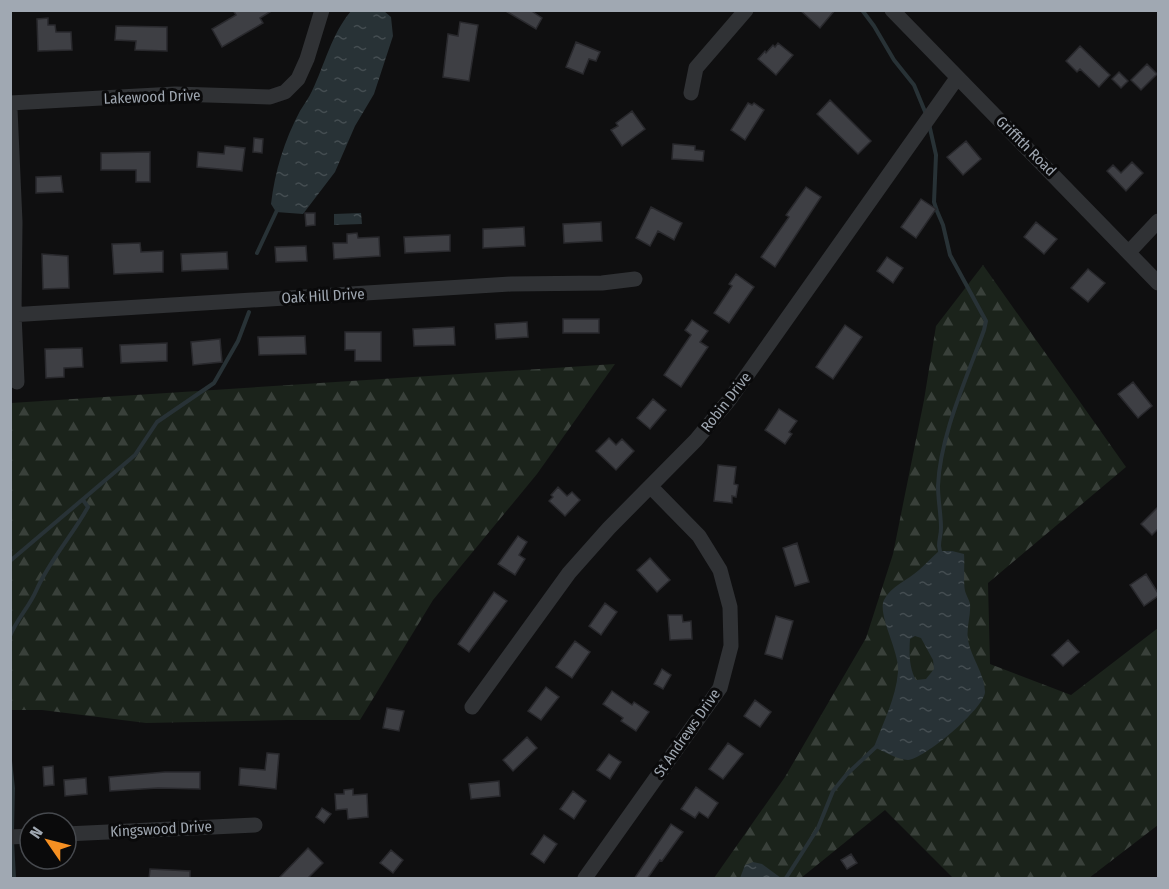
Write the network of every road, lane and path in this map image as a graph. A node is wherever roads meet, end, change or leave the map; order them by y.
1 (322, 10) edge
2 (746, 10) edge
3 (892, 10) edge
4 (957, 78) junction
5 (691, 93) dead end
6 (10, 103) edge
7 (10, 109) edge
8 (1158, 221) edge
9 (1129, 252) junction
10 (635, 279) dead end
11 (1158, 283) edge
12 (12, 314) edge
13 (17, 382) dead end
14 (651, 487) junction
15 (472, 707) dead end
16 (255, 825) dead end
17 (78, 833) edge
18 (585, 879) edge

1 - 6 street, Lakewood Drive
2 - 5 street
3 - 4 street, Griffith Road
4 - 9 street, Griffith Road
4 - 14 street, Robin Drive
7 - 12 street
8 - 9 street
9 - 11 street, Griffith Road
10 - 12 street, Oak Hill Drive
12 - 13 street
14 - 15 street, Robin Drive
14 - 18 street, St Andrews Drive
16 - 17 street, Kingswood Drive

